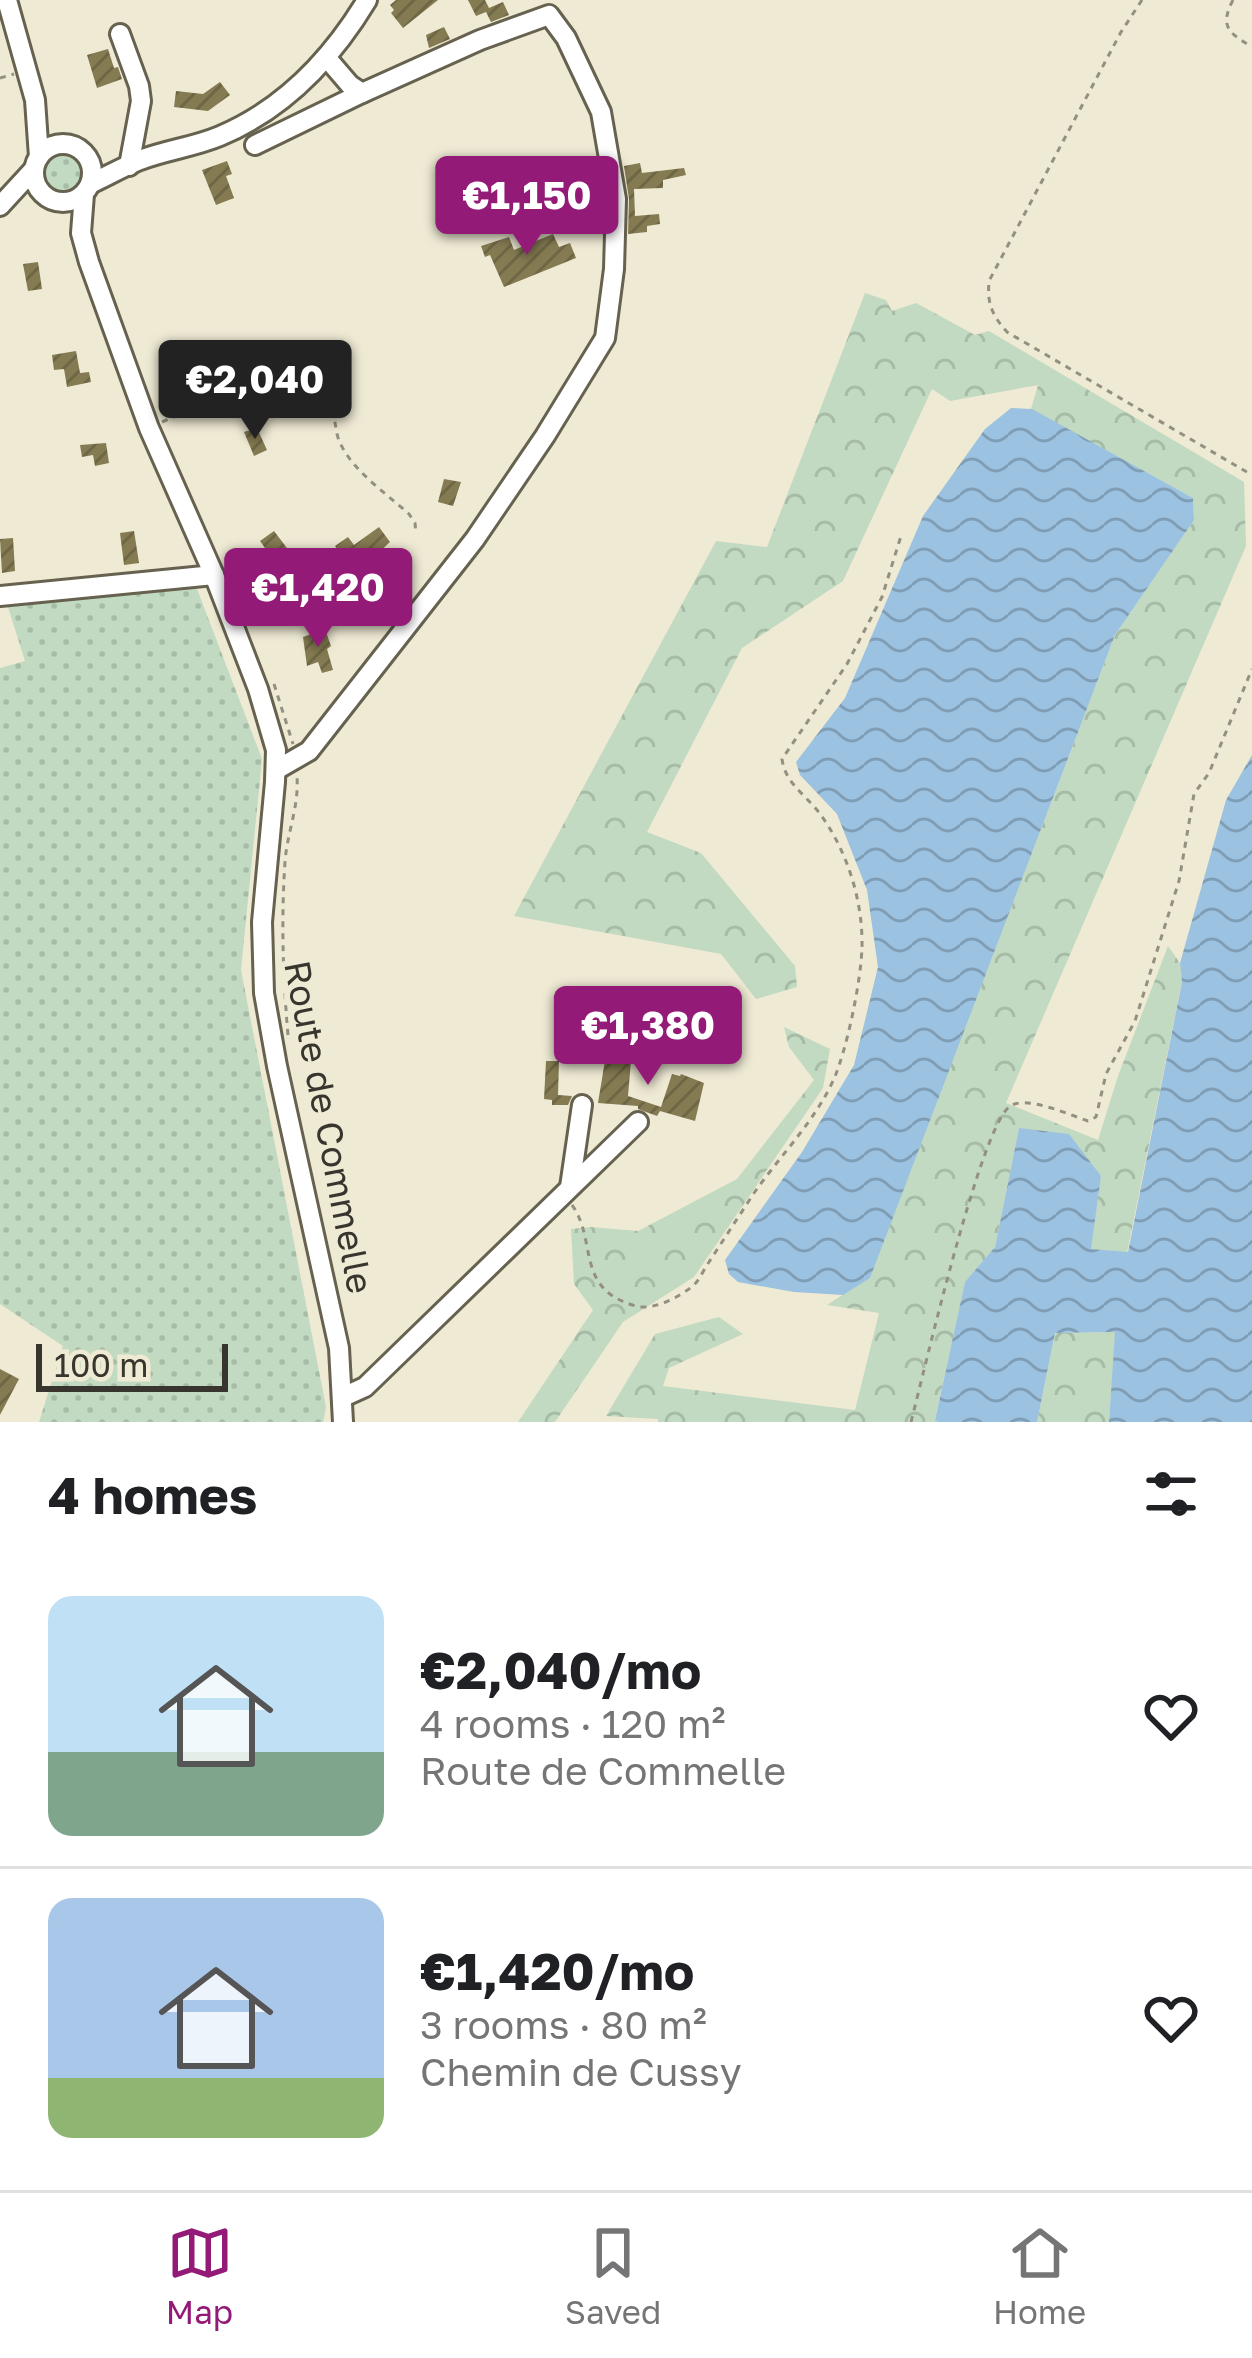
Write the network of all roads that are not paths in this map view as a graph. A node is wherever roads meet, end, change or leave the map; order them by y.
1 (7, 0) edge
2 (367, 0) edge
3 (545, 8) edge
4 (120, 34) dead end
5 (326, 57) junction
6 (362, 93) junction
7 (35, 100) junction
8 (65, 143) junction
9 (255, 146) dead end
10 (84, 153) junction
11 (134, 161) junction
12 (36, 163) junction
13 (87, 189) junction
14 (48, 197) junction
15 (2, 205) edge
16 (81, 233) junction
17 (214, 575) junction
18 (0, 596) edge
19 (276, 770) junction
20 (582, 1105) dead end
21 (638, 1121) dead end
22 (567, 1190) junction
23 (344, 1397) junction
24 (343, 1422) edge

1 - 7 street
2 - 5 street
3 - 6 street
3 - 19 street
4 - 11 street
5 - 6 street
5 - 11 street
6 - 9 street
7 - 8 street
7 - 12 street
8 - 10 street
8 - 12 street
10 - 11 street
10 - 13 street
11 - 13 street
12 - 14 street
12 - 15 street
13 - 14 street
13 - 16 street, Route de Commelle
14 - 15 street
14 - 16 street, Route de Commelle
16 - 17 street, Route de Commelle
17 - 18 street
17 - 19 street, Route de Commelle
19 - 23 street, Route de Commelle
20 - 22 street
21 - 22 street
22 - 23 street
23 - 24 street, Route de Commelle

